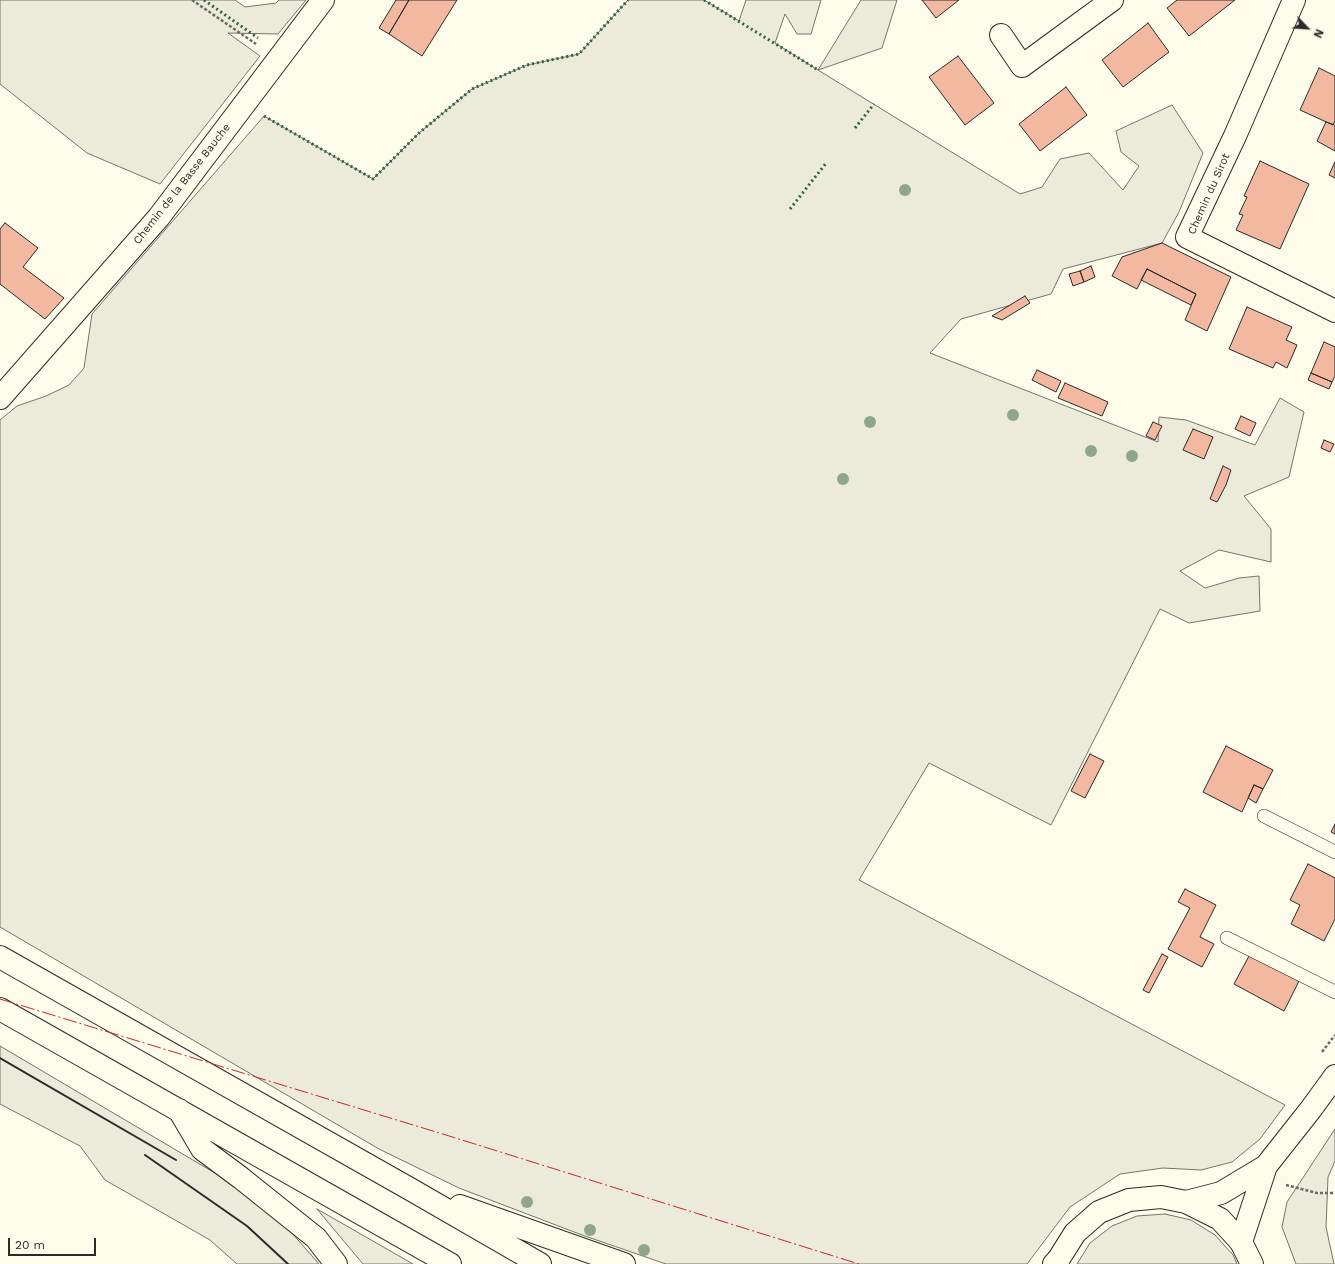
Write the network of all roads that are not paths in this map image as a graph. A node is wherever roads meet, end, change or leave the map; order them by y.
1 (324, 0) edge
2 (1112, 0) edge
3 (1294, 0) edge
4 (1001, 35) dead end
5 (1335, 311) edge
6 (0, 398) edge
7 (1264, 816) dead end
8 (1335, 852) edge
9 (1227, 938) dead end
10 (0, 957) edge
11 (1335, 992) edge
12 (0, 1009) edge
13 (1335, 1076) edge
14 (178, 1109) junction
15 (1266, 1166) junction
16 (410, 1189) junction
17 (1186, 1202) junction
18 (1241, 1242) junction
19 (1056, 1263) edge
20 (336, 1264) edge
21 (450, 1264) edge
22 (540, 1264) edge
23 (624, 1264) edge
24 (1252, 1264) edge

1 - 6 main road, Chemin de la Basse Bauche
2 - 4 main road
3 - 5 main road, Chemin du Sirot
7 - 8 lane
9 - 11 lane
10 - 16 main road
12 - 14 main road
13 - 15 main road
14 - 20 main road
14 - 21 main road
15 - 17 main road
15 - 18 main road
16 - 22 main road
16 - 23 main road
17 - 18 main road
17 - 19 main road
18 - 24 main road

